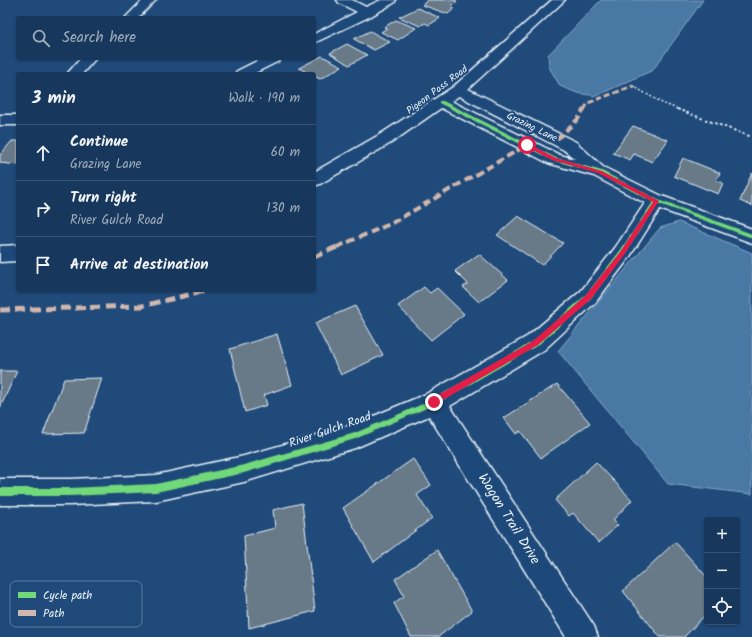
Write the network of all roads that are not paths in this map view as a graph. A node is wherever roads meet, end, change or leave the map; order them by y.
1 (150, 0) edge
2 (343, 0) edge
3 (390, 0) edge
4 (559, 0) edge
5 (367, 13) junction
6 (133, 16) edge
7 (316, 38) edge
8 (87, 60) edge
9 (270, 60) edge
10 (76, 72) edge
11 (246, 72) edge
12 (458, 90) junction
13 (441, 102) junction
14 (0, 120) edge
15 (16, 120) edge
16 (600, 172) junction
17 (316, 179) edge
18 (656, 201) junction
19 (752, 236) edge
20 (16, 253) edge
21 (0, 254) edge
22 (434, 402) junction
23 (0, 492) edge
24 (583, 637) edge

1 - 6 street
2 - 5 street
3 - 5 street
4 - 12 street, Pigeon Pass Road
5 - 7 street
8 - 10 street
9 - 11 street
12 - 13 street, Pigeon Pass Road
12 - 16 street, Grazing Lane
13 - 16 street, Grazing Lane
13 - 17 street, Pigeon Pass Road
14 - 15 street
16 - 18 street, Grazing Lane
18 - 19 street, Grazing Lane
18 - 22 street, River Gulch Road
20 - 21 street
22 - 23 street, River Gulch Road
22 - 24 street, Wagon Trail Drive

